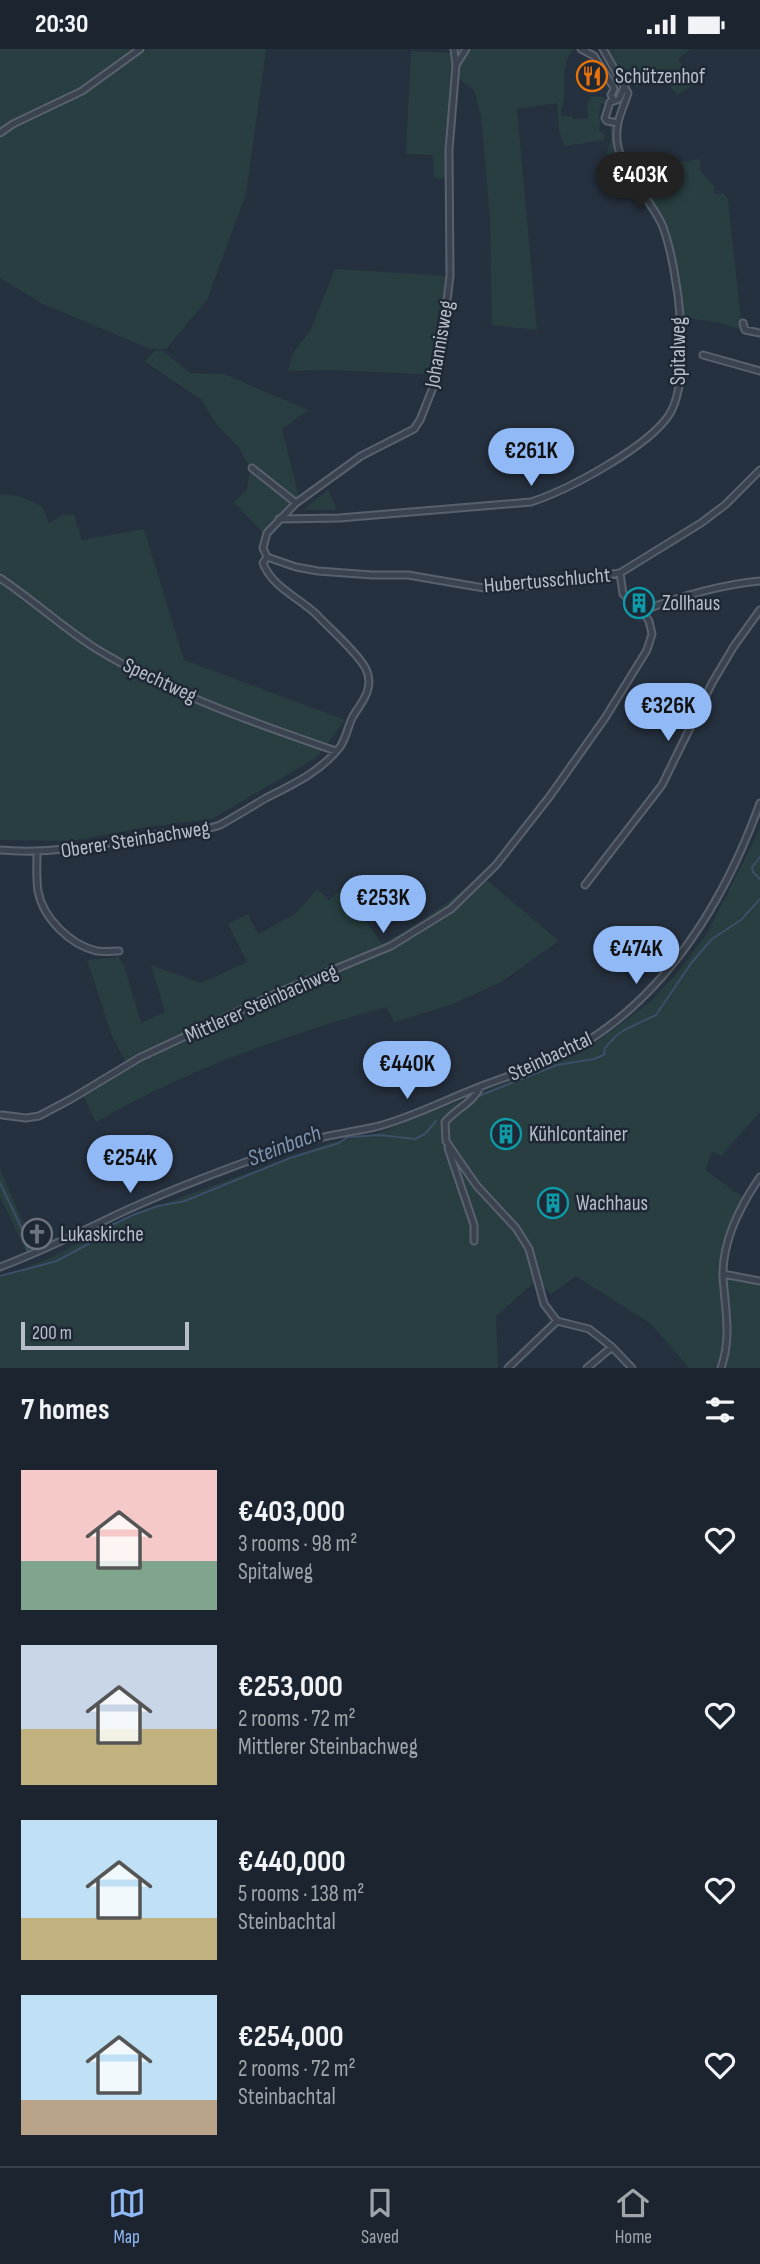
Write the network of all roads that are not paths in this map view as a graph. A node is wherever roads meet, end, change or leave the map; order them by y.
1 (141, 49) edge
2 (454, 49) edge
3 (466, 49) edge
4 (580, 49) edge
5 (603, 49) edge
6 (456, 65) junction
7 (625, 85) junction
8 (614, 101) junction
9 (618, 123) junction
10 (0, 133) edge
11 (743, 323) dead end
12 (760, 333) edge
13 (703, 355) dead end
14 (760, 371) edge
15 (252, 468) dead end
16 (760, 470) edge
17 (296, 503) junction
18 (279, 519) junction
19 (267, 557) junction
20 (620, 574) junction
21 (0, 578) edge
22 (760, 581) edge
23 (760, 610) edge
24 (642, 611) junction
25 (336, 751) junction
26 (760, 803) edge
27 (0, 850) edge
28 (37, 853) junction
29 (584, 885) dead end
30 (119, 951) dead end
31 (481, 1086) junction
32 (2, 1115) dead end
33 (446, 1141) junction
34 (760, 1177) edge
35 (474, 1241) dead end
36 (0, 1267) edge
37 (723, 1274) junction
38 (760, 1281) edge
39 (557, 1321) junction
40 (612, 1347) junction
41 (508, 1368) edge
42 (587, 1368) edge
43 (632, 1368) edge
44 (721, 1368) edge

1 - 10 street
2 - 6 street, Johannisweg
3 - 6 street
4 - 8 street
5 - 7 street
6 - 17 street, Johannisweg
7 - 8 street
7 - 9 street, Spitalweg
8 - 9 street
9 - 18 street, Spitalweg
11 - 12 street
13 - 14 street
15 - 17 street
16 - 20 street
17 - 18 street, Johannisweg
18 - 19 street, Johannisweg
19 - 20 street, Hubertusschlucht
19 - 25 street, Oberer Steinbachweg
20 - 24 street, Hubertusschlucht
21 - 25 street, Spechtweg
22 - 24 street
23 - 29 street
24 - 32 street, Mittlerer Steinbachweg
25 - 28 street, Oberer Steinbachweg
26 - 31 street, Steinbachtal
27 - 28 street, Oberer Steinbachweg
28 - 30 street
31 - 33 street
31 - 36 street, Steinbachtal
33 - 35 street
33 - 39 street
34 - 37 street
37 - 38 street
37 - 44 street
39 - 40 street
39 - 41 street
40 - 42 street
40 - 43 street

